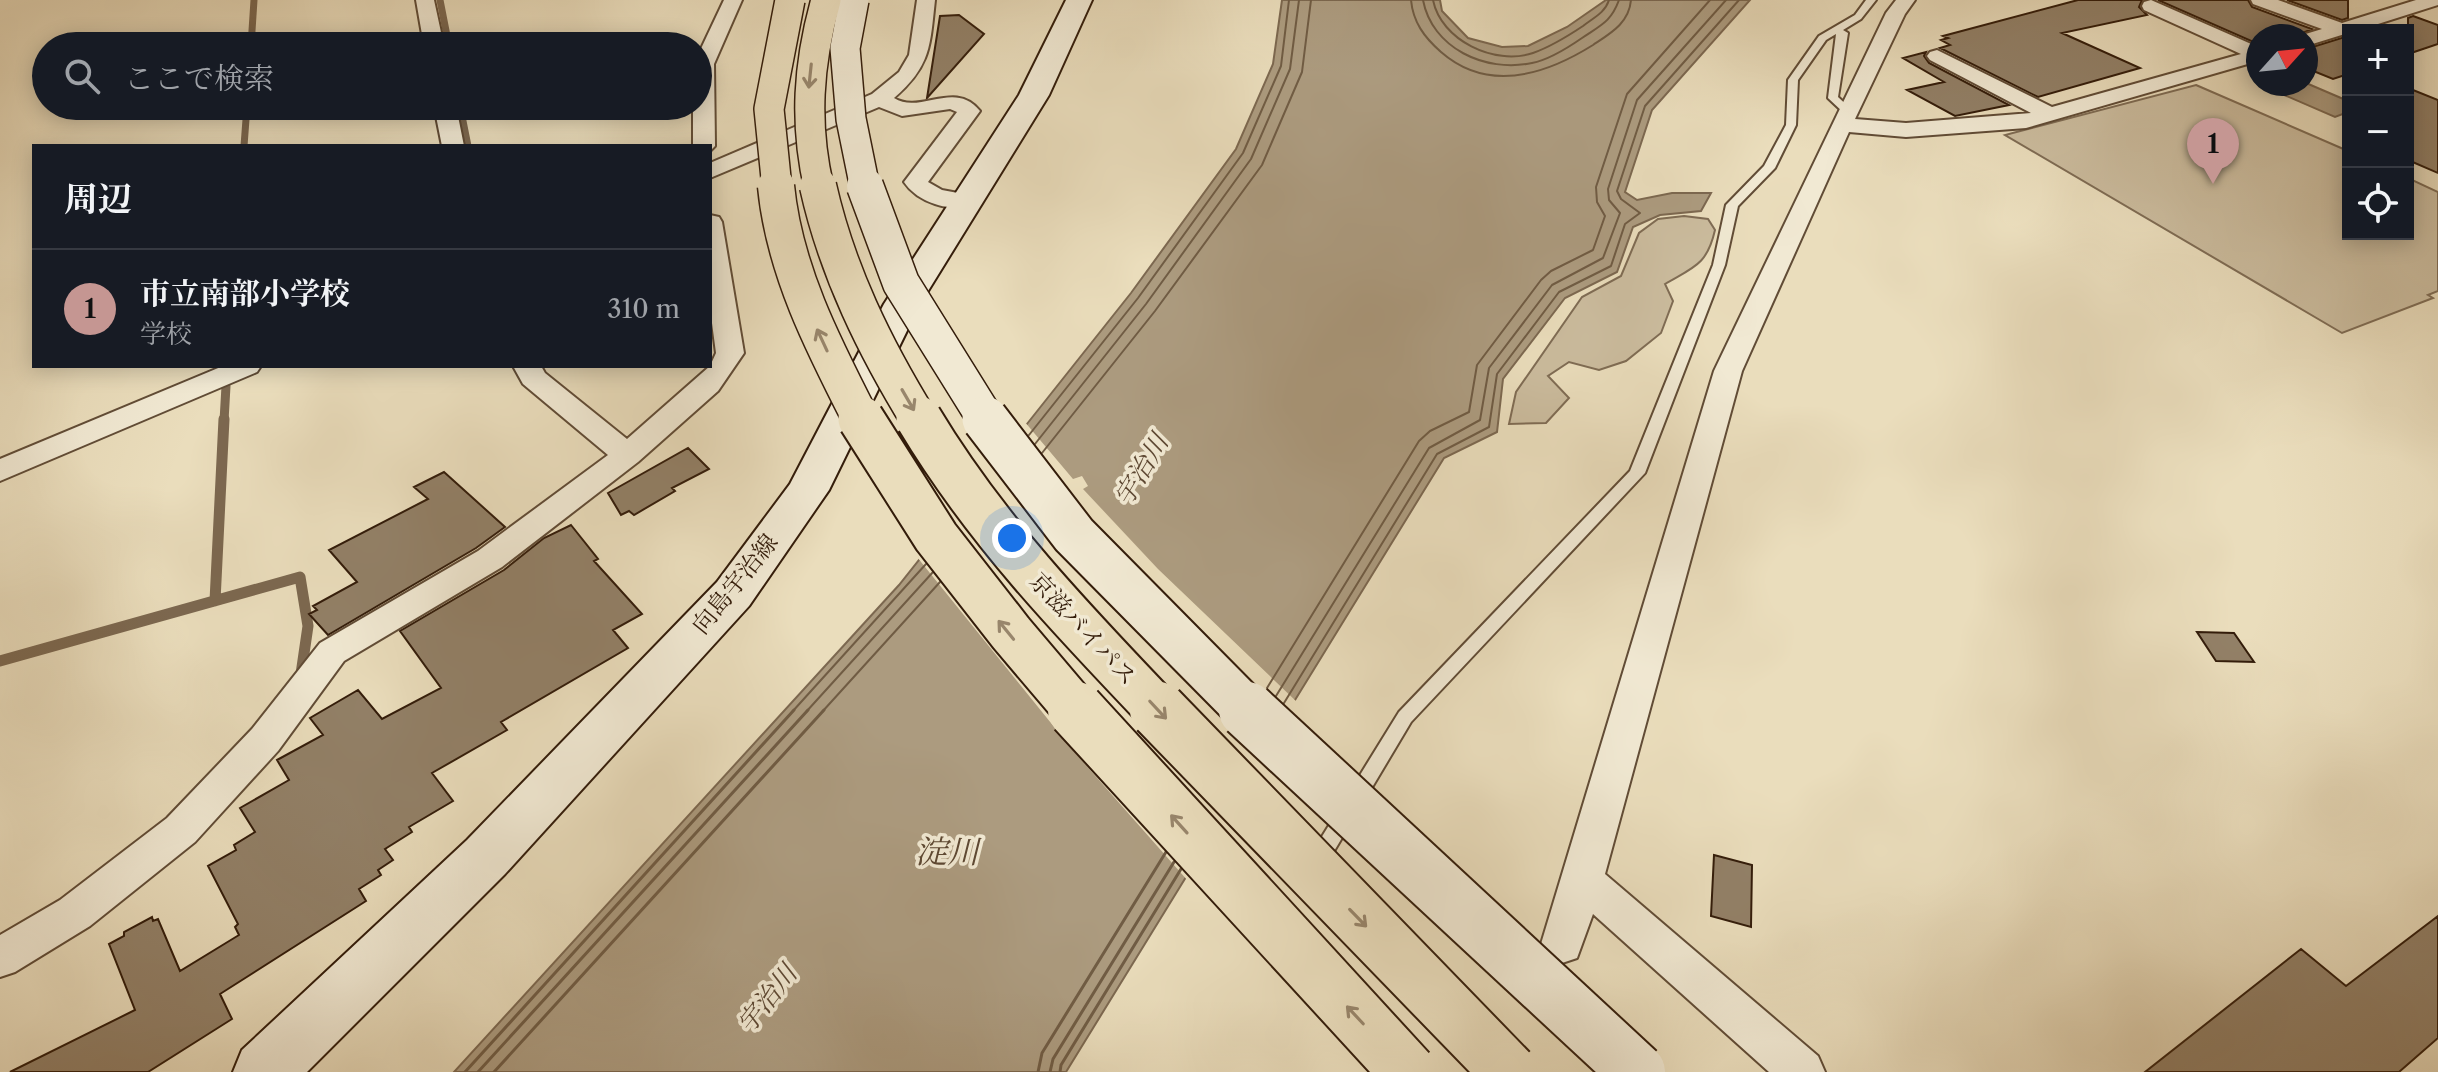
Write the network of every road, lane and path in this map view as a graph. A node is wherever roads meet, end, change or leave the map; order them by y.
1 (425, 0) edge
2 (733, 0) edge
3 (790, 0) edge
4 (826, 0) edge
5 (854, 0) edge
6 (926, 0) edge
7 (1079, 0) edge
8 (1871, 0) edge
9 (1906, 0) edge
10 (2260, 0) edge
11 (2421, 2) edge
12 (2151, 6) dead end
13 (2357, 24) edge
14 (1834, 29) junction
15 (2342, 29) joint
16 (431, 32) edge
17 (2318, 36) edge
18 (712, 46) edge
19 (2246, 49) edge
20 (1937, 56) dead end
21 (2246, 57) edge
22 (880, 99) junction
23 (2049, 114) junction
24 (1844, 118) junction
25 (448, 120) edge
26 (704, 120) edge
27 (453, 144) edge
28 (704, 144) edge
29 (712, 170) edge
30 (966, 201) junction
31 (712, 235) edge
32 (242, 368) edge
33 (528, 368) edge
34 (627, 455) junction
35 (0, 471) edge
36 (1583, 880) junction
37 (1301, 888) dead end
38 (1562, 944) dead end
39 (0, 958) edge
40 (264, 1072) edge
41 (1408, 1072) edge
42 (1509, 1072) edge
43 (1637, 1072) edge
44 (1802, 1072) edge

1 - 16 street
2 - 18 street
41 -> 3 highway, bridge
4 -> 42 highway, 京滋バイパス, bridge
5 - 43 street, bridge
6 - 22 street
7 - 30 street, 向島宇治線
8 - 14 lane
9 - 24 street
10 - 15 street
11 - 13 street
12 - 19 street
14 - 24 lane
14 - 37 lane
15 - 17 street
20 - 23 street
21 - 23 street
22 - 29 street
22 - 30 street
23 - 24 street
24 - 36 street
25 - 27 street
26 - 28 street
30 - 40 street, 向島宇治線
31 - 34 street
32 - 35 street
33 - 34 street
34 - 39 street
36 - 38 street
36 - 44 street

